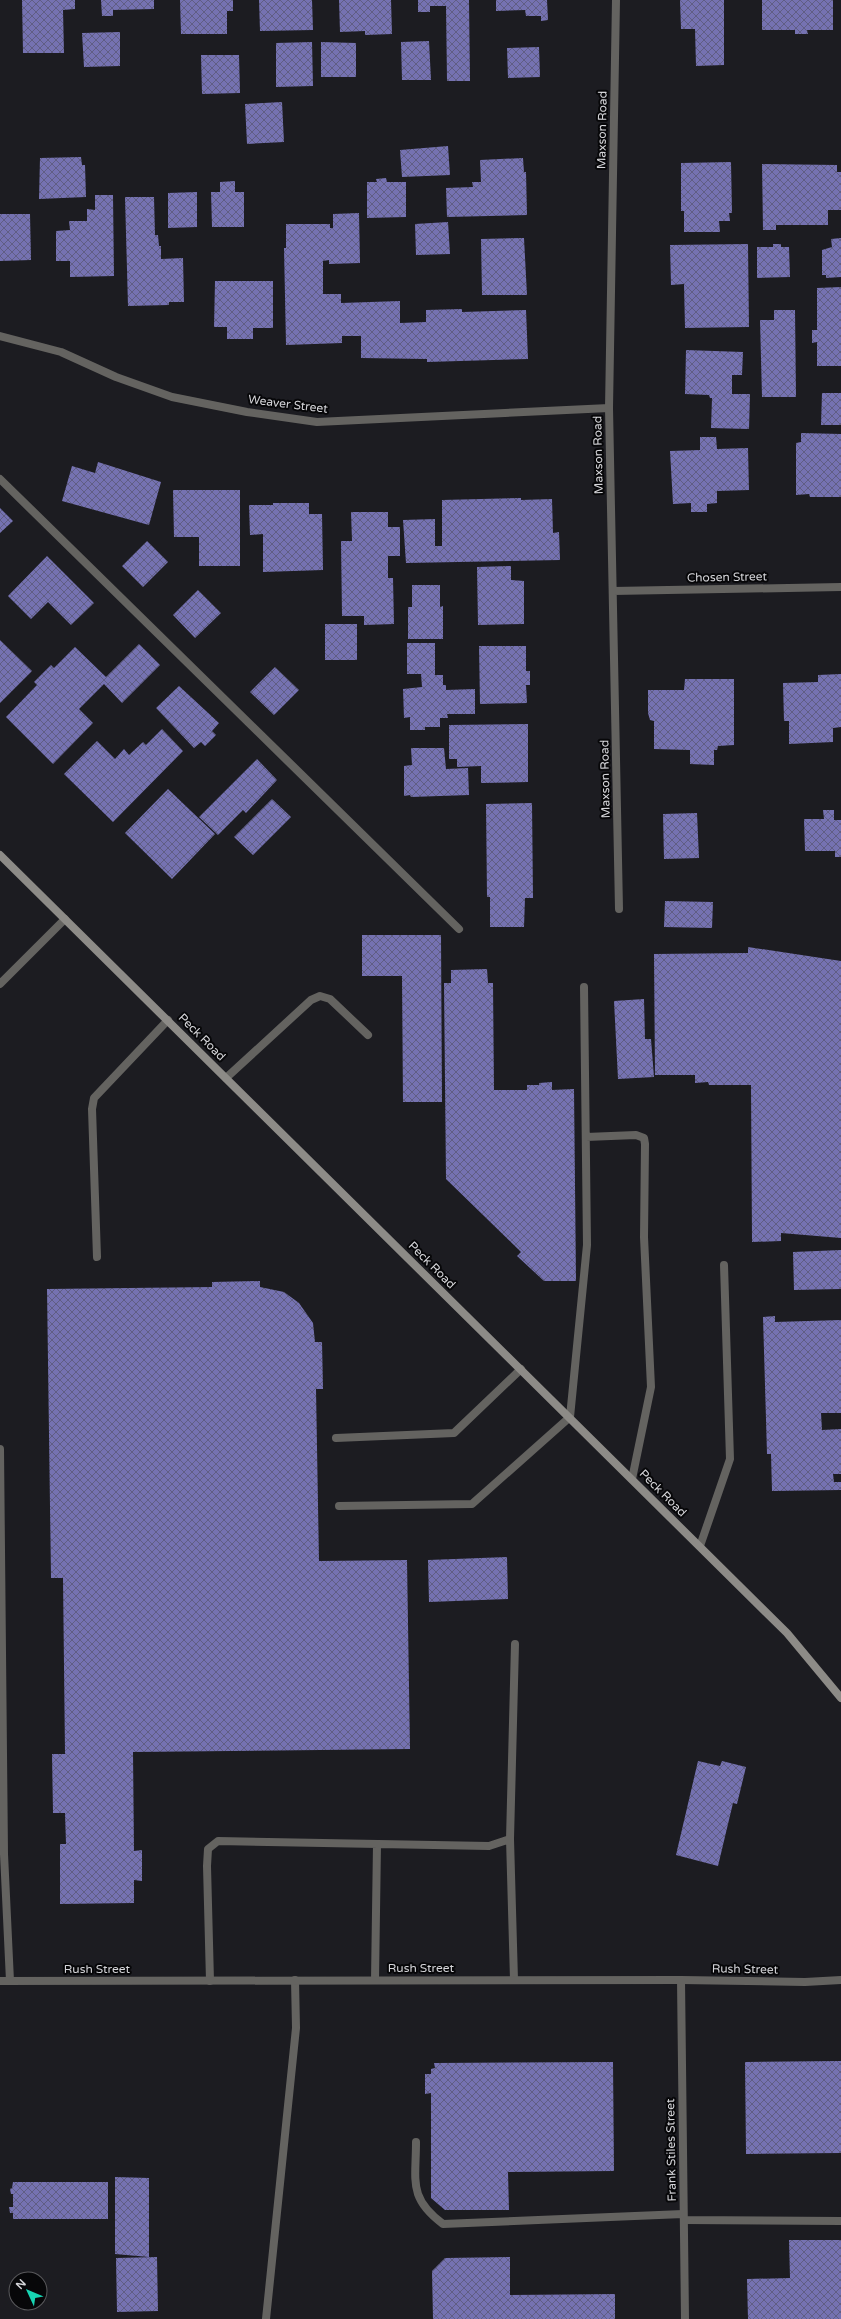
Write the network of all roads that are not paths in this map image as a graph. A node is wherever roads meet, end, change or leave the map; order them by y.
1 (616, 0) edge
2 (0, 336) edge
3 (609, 408) junction
4 (0, 479) edge
5 (841, 586) edge
6 (613, 590) junction
7 (0, 855) edge
8 (619, 909) dead end
9 (65, 919) junction
10 (459, 929) dead end
11 (0, 984) edge
12 (584, 987) dead end
13 (168, 1020) junction
14 (368, 1035) dead end
15 (226, 1078) junction
16 (586, 1137) junction
17 (96, 1257) dead end
18 (724, 1265) dead end
19 (521, 1369) junction
20 (570, 1417) junction
21 (336, 1438) dead end
22 (0, 1449) edge
23 (632, 1479) junction
24 (339, 1506) dead end
25 (700, 1546) junction
26 (515, 1644) dead end
27 (841, 1698) edge
28 (510, 1839) junction
29 (376, 1844) junction
30 (294, 1980) junction
31 (375, 1980) junction
32 (514, 1980) junction
33 (681, 1980) junction
34 (841, 1980) edge
35 (0, 1981) edge
36 (10, 1981) junction
37 (210, 1981) junction
38 (416, 2142) dead end
39 (684, 2217) junction
40 (841, 2221) edge
41 (266, 2319) edge
42 (685, 2319) edge

1 - 3 street, Maxson Road
2 - 3 street, Weaver Street
3 - 6 street, Maxson Road
4 - 10 street
5 - 6 street, Chosen Street
6 - 8 street, Maxson Road
7 - 9 main road, Peck Road
9 - 11 street
9 - 13 main road, Peck Road
12 - 16 street
13 - 15 main road, Peck Road
13 - 17 street
14 - 15 street
15 - 19 main road, Peck Road
16 - 20 street
16 - 23 street
18 - 25 street
19 - 20 main road, Peck Road
19 - 21 street
20 - 23 main road, Peck Road
20 - 24 street
22 - 36 street
23 - 25 main road, Peck Road
25 - 27 main road, Peck Road
26 - 28 street
28 - 29 street
28 - 32 street
29 - 31 street
29 - 37 street
30 - 31 street, Rush Street
30 - 37 street, Rush Street
30 - 41 street
31 - 32 street, Rush Street
32 - 33 street, Rush Street
33 - 34 street, Rush Street
33 - 39 street, Frank Stiles Street
35 - 36 street, Rush Street
36 - 37 street, Rush Street
38 - 39 street
39 - 40 street
39 - 42 street, Frank Stiles Street

